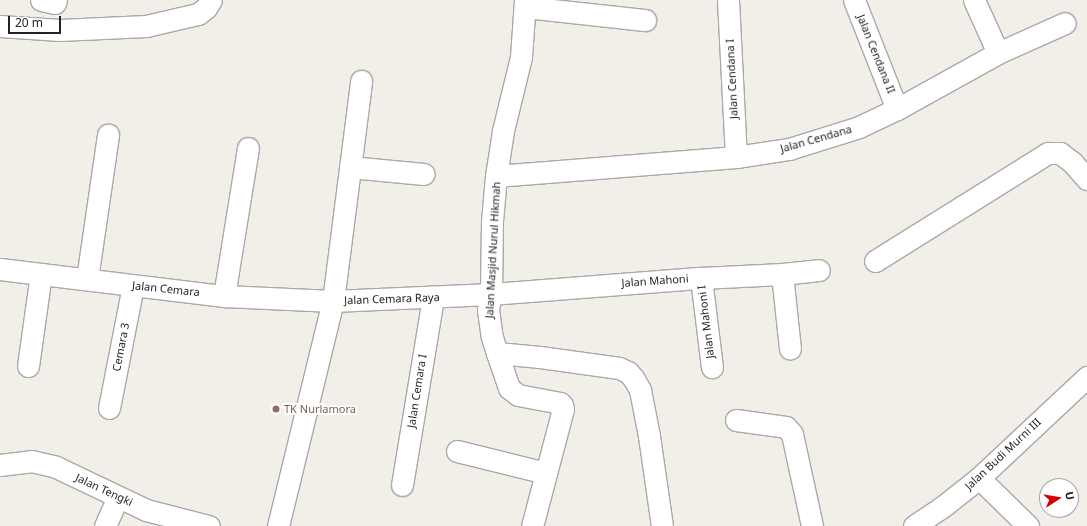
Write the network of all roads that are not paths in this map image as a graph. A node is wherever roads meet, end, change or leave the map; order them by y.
1 (41, 0) edge
2 (56, 0) edge
3 (211, 0) edge
4 (728, 0) edge
5 (854, 0) edge
6 (974, 0) edge
7 (525, 4) edge
8 (645, 20) dead end
9 (1065, 23) dead end
10 (0, 26) edge
11 (998, 53) junction
12 (361, 81) dead end
13 (897, 109) junction
14 (108, 135) dead end
15 (248, 148) dead end
16 (736, 157) junction
17 (350, 167) junction
18 (424, 174) dead end
19 (496, 176) junction
20 (1087, 179) edge
21 (876, 261) dead end
22 (0, 269) edge
23 (819, 270) dead end
24 (41, 274) junction
25 (782, 274) junction
26 (701, 278) junction
27 (87, 279) junction
28 (133, 286) junction
29 (491, 294) junction
30 (224, 296) junction
31 (433, 297) junction
32 (332, 301) junction
33 (790, 349) dead end
34 (497, 353) junction
35 (28, 366) dead end
36 (712, 366) dead end
37 (1087, 377) edge
38 (109, 408) dead end
39 (736, 420) dead end
40 (457, 451) dead end
41 (0, 466) edge
42 (546, 473) junction
43 (979, 478) junction
44 (402, 485) dead end
45 (118, 497) junction
46 (105, 526) edge
47 (209, 526) edge
48 (278, 526) edge
49 (532, 526) edge
50 (662, 526) edge
51 (812, 526) edge
52 (914, 526) edge
53 (1028, 526) edge

1 - 2 street
3 - 10 street
4 - 16 street, Jalan Cendana I
5 - 13 street, Jalan Cendana II
6 - 11 street
7 - 8 street
7 - 19 street, Jalan Masjid Nurul Hikmah
9 - 11 street, Jalan Cendana
11 - 13 street, Jalan Cendana
12 - 17 street
13 - 16 street, Jalan Cendana
14 - 27 street
15 - 30 street
16 - 19 street, Jalan Cendana
17 - 18 street
17 - 32 street
19 - 29 street, Jalan Masjid Nurul Hikmah
20 - 21 street
22 - 24 street, Jalan Cemara
23 - 25 street, Jalan Mahoni
24 - 27 street, Jalan Cemara
24 - 35 street
25 - 26 street, Jalan Mahoni
25 - 33 street
26 - 29 street, Jalan Mahoni
26 - 36 street, Jalan Mahoni I
27 - 28 street, Jalan Cemara
28 - 30 street, Jalan Cemara
28 - 38 street, Cemara 3
29 - 31 street, Jalan Cemara Raya
29 - 34 street, Jalan Masjid Nurul Hikmah
30 - 32 street, Jalan Cemara
31 - 32 street, Jalan Cemara Raya
31 - 44 street, Jalan Cemara I
32 - 48 street, Jalan Cemara Raya
34 - 42 street, Jalan Masjid Nurul Hikmah
34 - 50 street
37 - 43 street, Jalan Budi Murni III
39 - 51 street
40 - 42 street
41 - 45 street, Jalan Tengki
42 - 49 street
43 - 52 street, Jalan Budi Murni III
43 - 53 street
45 - 46 street
45 - 47 street, Jalan Tengki

